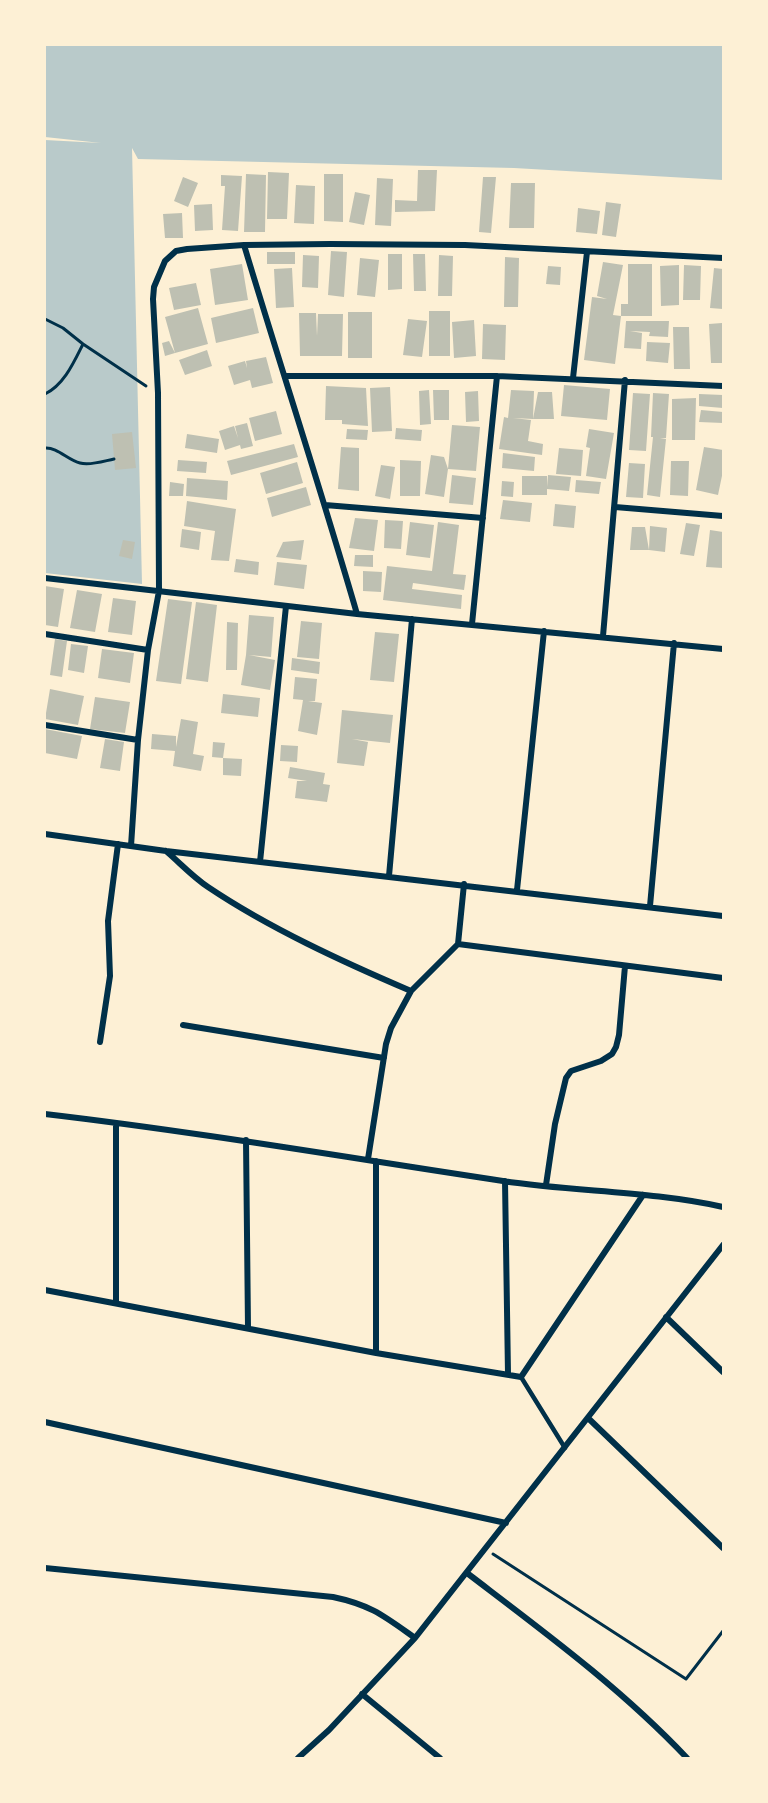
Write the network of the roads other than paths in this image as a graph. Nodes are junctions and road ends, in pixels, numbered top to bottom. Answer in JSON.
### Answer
{"nodes":[{"id":1,"x":244,"y":245,"type":"junction"},
{"id":2,"x":587,"y":252,"type":"junction"},
{"id":3,"x":723,"y":258,"type":"edge"},
{"id":4,"x":285,"y":376,"type":"junction"},
{"id":5,"x":497,"y":376,"type":"junction"},
{"id":6,"x":573,"y":378,"type":"junction"},
{"id":7,"x":625,"y":380,"type":"junction"},
{"id":8,"x":723,"y":386,"type":"edge"},
{"id":9,"x":325,"y":506,"type":"junction"},
{"id":10,"x":615,"y":507,"type":"junction"},
{"id":11,"x":723,"y":516,"type":"edge"},
{"id":12,"x":483,"y":518,"type":"junction"},
{"id":13,"x":45,"y":578,"type":"edge"},
{"id":14,"x":159,"y":591,"type":"junction"},
{"id":15,"x":286,"y":606,"type":"junction"},
{"id":16,"x":357,"y":614,"type":"junction"},
{"id":17,"x":412,"y":619,"type":"junction"},
{"id":18,"x":472,"y":624,"type":"junction"},
{"id":19,"x":544,"y":632,"type":"junction"},
{"id":20,"x":45,"y":634,"type":"edge"},
{"id":21,"x":603,"y":636,"type":"junction"},
{"id":22,"x":674,"y":643,"type":"junction"},
{"id":23,"x":723,"y":649,"type":"edge"},
{"id":24,"x":148,"y":650,"type":"junction"},
{"id":25,"x":45,"y":725,"type":"edge"},
{"id":26,"x":138,"y":740,"type":"junction"},
{"id":27,"x":45,"y":834,"type":"edge"},
{"id":28,"x":118,"y":844,"type":"junction"},
{"id":29,"x":131,"y":846,"type":"junction"},
{"id":30,"x":166,"y":851,"type":"junction"},
{"id":31,"x":261,"y":862,"type":"junction"},
{"id":32,"x":389,"y":876,"type":"junction"},
{"id":33,"x":464,"y":884,"type":"junction"},
{"id":34,"x":517,"y":890,"type":"junction"},
{"id":35,"x":650,"y":906,"type":"junction"},
{"id":36,"x":723,"y":916,"type":"edge"},
{"id":37,"x":458,"y":944,"type":"junction"},
{"id":38,"x":625,"y":966,"type":"junction"},
{"id":39,"x":723,"y":978,"type":"edge"},
{"id":40,"x":411,"y":991,"type":"junction"},
{"id":41,"x":183,"y":1025,"type":"dead end"},
{"id":42,"x":100,"y":1042,"type":"dead end"},
{"id":43,"x":384,"y":1058,"type":"junction"},
{"id":44,"x":45,"y":1114,"type":"edge"},
{"id":45,"x":116,"y":1123,"type":"junction"},
{"id":46,"x":246,"y":1140,"type":"junction"},
{"id":47,"x":368,"y":1159,"type":"junction"},
{"id":48,"x":376,"y":1161,"type":"junction"},
{"id":49,"x":505,"y":1181,"type":"junction"},
{"id":50,"x":546,"y":1185,"type":"junction"},
{"id":51,"x":643,"y":1195,"type":"junction"},
{"id":52,"x":723,"y":1207,"type":"edge"},
{"id":53,"x":723,"y":1245,"type":"edge"},
{"id":54,"x":45,"y":1290,"type":"edge"},
{"id":55,"x":116,"y":1303,"type":"junction"},
{"id":56,"x":666,"y":1317,"type":"junction"},
{"id":57,"x":248,"y":1328,"type":"junction"},
{"id":58,"x":376,"y":1353,"type":"junction"},
{"id":59,"x":723,"y":1372,"type":"edge"},
{"id":60,"x":508,"y":1374,"type":"junction"},
{"id":61,"x":521,"y":1377,"type":"junction"},
{"id":62,"x":588,"y":1418,"type":"junction"},
{"id":63,"x":45,"y":1422,"type":"edge"},
{"id":64,"x":565,"y":1448,"type":"junction"},
{"id":65,"x":506,"y":1523,"type":"junction"},
{"id":66,"x":723,"y":1548,"type":"edge"},
{"id":67,"x":45,"y":1568,"type":"edge"},
{"id":68,"x":467,"y":1573,"type":"junction"},
{"id":69,"x":415,"y":1638,"type":"junction"},
{"id":70,"x":362,"y":1694,"type":"junction"},
{"id":71,"x":298,"y":1758,"type":"edge"},
{"id":72,"x":440,"y":1758,"type":"edge"},
{"id":73,"x":687,"y":1758,"type":"edge"}],
"edges":[{"from":1,"to":2,"type":"street"},
{"from":1,"to":4,"type":"street"},
{"from":1,"to":14,"type":"street"},
{"from":2,"to":3,"type":"street"},
{"from":2,"to":6,"type":"street"},
{"from":4,"to":5,"type":"street"},
{"from":4,"to":9,"type":"street"},
{"from":5,"to":6,"type":"street"},
{"from":5,"to":12,"type":"street"},
{"from":6,"to":7,"type":"street"},
{"from":7,"to":8,"type":"street"},
{"from":7,"to":10,"type":"street"},
{"from":9,"to":12,"type":"street"},
{"from":9,"to":16,"type":"street"},
{"from":10,"to":11,"type":"street"},
{"from":10,"to":21,"type":"street"},
{"from":12,"to":18,"type":"street"},
{"from":13,"to":14,"type":"street"},
{"from":14,"to":15,"type":"street"},
{"from":14,"to":24,"type":"street"},
{"from":15,"to":16,"type":"street"},
{"from":15,"to":31,"type":"street"},
{"from":16,"to":17,"type":"street"},
{"from":17,"to":18,"type":"street"},
{"from":17,"to":32,"type":"street"},
{"from":18,"to":19,"type":"street"},
{"from":19,"to":21,"type":"street"},
{"from":19,"to":34,"type":"street"},
{"from":20,"to":24,"type":"street"},
{"from":21,"to":22,"type":"street"},
{"from":22,"to":23,"type":"street"},
{"from":22,"to":35,"type":"street"},
{"from":24,"to":26,"type":"street"},
{"from":25,"to":26,"type":"street"},
{"from":26,"to":29,"type":"street"},
{"from":27,"to":28,"type":"street"},
{"from":28,"to":29,"type":"street"},
{"from":28,"to":42,"type":"street"},
{"from":29,"to":30,"type":"street"},
{"from":30,"to":31,"type":"street"},
{"from":30,"to":40,"type":"street"},
{"from":31,"to":32,"type":"street"},
{"from":32,"to":33,"type":"street"},
{"from":33,"to":34,"type":"street"},
{"from":33,"to":37,"type":"street"},
{"from":34,"to":35,"type":"street"},
{"from":35,"to":36,"type":"street"},
{"from":37,"to":38,"type":"street"},
{"from":37,"to":40,"type":"street"},
{"from":38,"to":39,"type":"street"},
{"from":38,"to":50,"type":"street"},
{"from":40,"to":43,"type":"street"},
{"from":41,"to":43,"type":"street"},
{"from":43,"to":47,"type":"street"},
{"from":44,"to":45,"type":"street"},
{"from":45,"to":46,"type":"street"},
{"from":45,"to":55,"type":"street"},
{"from":46,"to":47,"type":"street"},
{"from":46,"to":57,"type":"street"},
{"from":47,"to":48,"type":"street"},
{"from":48,"to":49,"type":"street"},
{"from":48,"to":58,"type":"street"},
{"from":49,"to":50,"type":"street"},
{"from":49,"to":60,"type":"street"},
{"from":50,"to":51,"type":"street"},
{"from":51,"to":52,"type":"street"},
{"from":51,"to":61,"type":"street"},
{"from":53,"to":56,"type":"street"},
{"from":54,"to":55,"type":"street"},
{"from":55,"to":57,"type":"street"},
{"from":56,"to":59,"type":"street"},
{"from":56,"to":62,"type":"street"},
{"from":57,"to":58,"type":"street"},
{"from":58,"to":60,"type":"street"},
{"from":60,"to":61,"type":"street"},
{"from":61,"to":64,"type":"lane"},
{"from":62,"to":64,"type":"street"},
{"from":62,"to":66,"type":"street"},
{"from":63,"to":65,"type":"street"},
{"from":64,"to":65,"type":"street"},
{"from":65,"to":68,"type":"street"},
{"from":67,"to":69,"type":"street"},
{"from":68,"to":69,"type":"street"},
{"from":68,"to":73,"type":"street"},
{"from":69,"to":70,"type":"street"},
{"from":70,"to":71,"type":"street"},
{"from":70,"to":72,"type":"street"}]}
